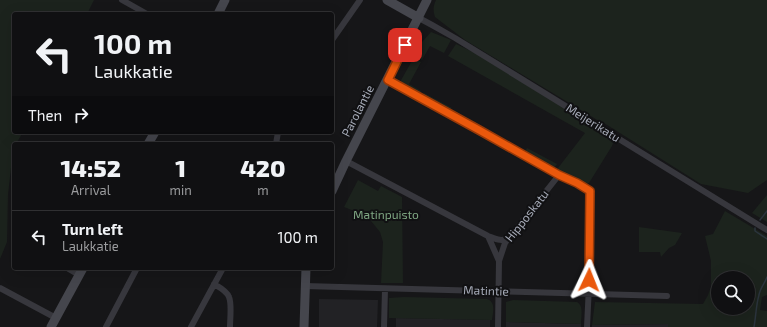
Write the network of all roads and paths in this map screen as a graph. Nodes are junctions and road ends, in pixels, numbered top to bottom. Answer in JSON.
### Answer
{"nodes":[{"id":1,"x":122,"y":0,"type":"edge"},
{"id":2,"x":225,"y":0,"type":"edge"},
{"id":3,"x":360,"y":0,"type":"edge"},
{"id":4,"x":387,"y":0,"type":"edge"},
{"id":5,"x":427,"y":0,"type":"edge"},
{"id":6,"x":143,"y":12,"type":"edge"},
{"id":7,"x":219,"y":12,"type":"edge"},
{"id":8,"x":419,"y":18,"type":"junction"},
{"id":9,"x":334,"y":37,"type":"edge"},
{"id":10,"x":388,"y":80,"type":"junction"},
{"id":11,"x":346,"y":161,"type":"junction"},
{"id":12,"x":559,"y":175,"type":"junction"},
{"id":13,"x":334,"y":187,"type":"edge"},
{"id":14,"x":767,"y":230,"type":"edge"},
{"id":15,"x":488,"y":236,"type":"junction"},
{"id":16,"x":509,"y":238,"type":"junction"},
{"id":17,"x":499,"y":261,"type":"junction"},
{"id":18,"x":136,"y":270,"type":"edge"},
{"id":19,"x":222,"y":270,"type":"edge"},
{"id":20,"x":306,"y":270,"type":"edge"},
{"id":21,"x":81,"y":272,"type":"edge"},
{"id":22,"x":214,"y":284,"type":"junction"},
{"id":23,"x":305,"y":286,"type":"junction"},
{"id":24,"x":0,"y":288,"type":"edge"},
{"id":25,"x":385,"y":289,"type":"junction"},
{"id":26,"x":499,"y":292,"type":"junction"},
{"id":27,"x":588,"y":294,"type":"junction"},
{"id":28,"x":667,"y":296,"type":"dead end"},
{"id":29,"x":54,"y":324,"type":"edge"},
{"id":30,"x":106,"y":327,"type":"edge"},
{"id":31,"x":191,"y":327,"type":"edge"},
{"id":32,"x":230,"y":327,"type":"edge"},
{"id":33,"x":304,"y":327,"type":"edge"},
{"id":34,"x":384,"y":327,"type":"edge"},
{"id":35,"x":498,"y":327,"type":"edge"},
{"id":36,"x":588,"y":327,"type":"edge"}],
"edges":[{"from":1,"to":6,"type":"street"},
{"from":2,"to":7,"type":"main road"},
{"from":3,"to":9,"type":"street"},
{"from":4,"to":8,"type":"main road"},
{"from":5,"to":8,"type":"main road","name":"Parolantie"},
{"from":8,"to":10,"type":"main road","name":"Parolantie"},
{"from":8,"to":14,"type":"street","name":"Meijerikatu"},
{"from":10,"to":11,"type":"main road","name":"Parolantie"},
{"from":10,"to":12,"type":"street"},
{"from":11,"to":13,"type":"main road","name":"Parolantie"},
{"from":11,"to":15,"type":"street"},
{"from":12,"to":16,"type":"street","name":"Hipposkatu"},
{"from":12,"to":27,"type":"street"},
{"from":15,"to":16,"type":"street"},
{"from":15,"to":17,"type":"street"},
{"from":16,"to":17,"type":"street","name":"Hipposkatu"},
{"from":17,"to":26,"type":"street"},
{"from":18,"to":30,"type":"street"},
{"from":19,"to":22,"type":"street"},
{"from":20,"to":23,"type":"main road"},
{"from":21,"to":29,"type":"main road"},
{"from":22,"to":31,"type":"street"},
{"from":22,"to":32,"type":"street"},
{"from":23,"to":25,"type":"street","name":"Matintie"},
{"from":23,"to":33,"type":"main road"},
{"from":24,"to":29,"type":"street"},
{"from":25,"to":26,"type":"street","name":"Matintie"},
{"from":25,"to":34,"type":"street"},
{"from":26,"to":27,"type":"street","name":"Matintie"},
{"from":26,"to":35,"type":"street"},
{"from":27,"to":28,"type":"street","name":"Matintie"},
{"from":27,"to":36,"type":"street"}]}
